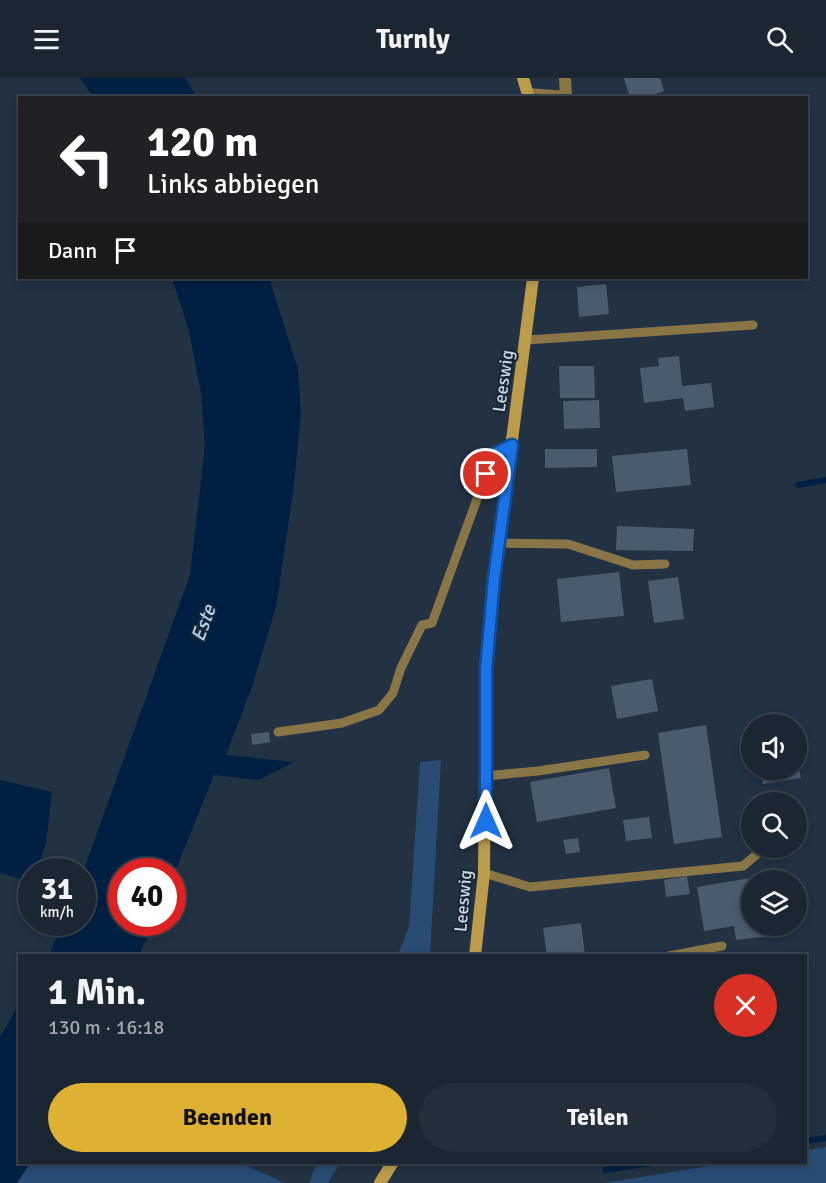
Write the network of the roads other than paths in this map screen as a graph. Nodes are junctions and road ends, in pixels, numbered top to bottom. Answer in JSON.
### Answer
{"nodes":[{"id":1,"x":523,"y":78,"type":"edge"},
{"id":2,"x":565,"y":78,"type":"edge"},
{"id":3,"x":528,"y":96,"type":"edge"},
{"id":4,"x":566,"y":96,"type":"edge"},
{"id":5,"x":533,"y":279,"type":"edge"},
{"id":6,"x":753,"y":325,"type":"dead end"},
{"id":7,"x":527,"y":340,"type":"junction"},
{"id":8,"x":512,"y":445,"type":"junction"},
{"id":9,"x":499,"y":543,"type":"junction"},
{"id":10,"x":666,"y":564,"type":"dead end"},
{"id":11,"x":278,"y":732,"type":"dead end"},
{"id":12,"x":645,"y":755,"type":"dead end"},
{"id":13,"x":486,"y":776,"type":"junction"},
{"id":14,"x":753,"y":858,"type":"edge"},
{"id":15,"x":484,"y":873,"type":"junction"},
{"id":16,"x":722,"y":946,"type":"dead end"},
{"id":17,"x":475,"y":954,"type":"edge"},
{"id":18,"x":680,"y":954,"type":"edge"},
{"id":19,"x":392,"y":1164,"type":"edge"},
{"id":20,"x":380,"y":1183,"type":"edge"}],
"edges":[{"from":1,"to":3,"type":"street"},
{"from":2,"to":4,"type":"street"},
{"from":5,"to":7,"type":"street","name":"Leeswig"},
{"from":6,"to":7,"type":"lane"},
{"from":7,"to":8,"type":"street","name":"Leeswig"},
{"from":8,"to":9,"type":"street","name":"Leeswig"},
{"from":8,"to":11,"type":"lane"},
{"from":9,"to":10,"type":"lane"},
{"from":9,"to":13,"type":"street","name":"Leeswig"},
{"from":12,"to":13,"type":"lane"},
{"from":13,"to":15,"type":"street","name":"Leeswig"},
{"from":14,"to":15,"type":"lane"},
{"from":15,"to":17,"type":"street","name":"Leeswig"},
{"from":16,"to":18,"type":"lane"},
{"from":19,"to":20,"type":"street"}]}
